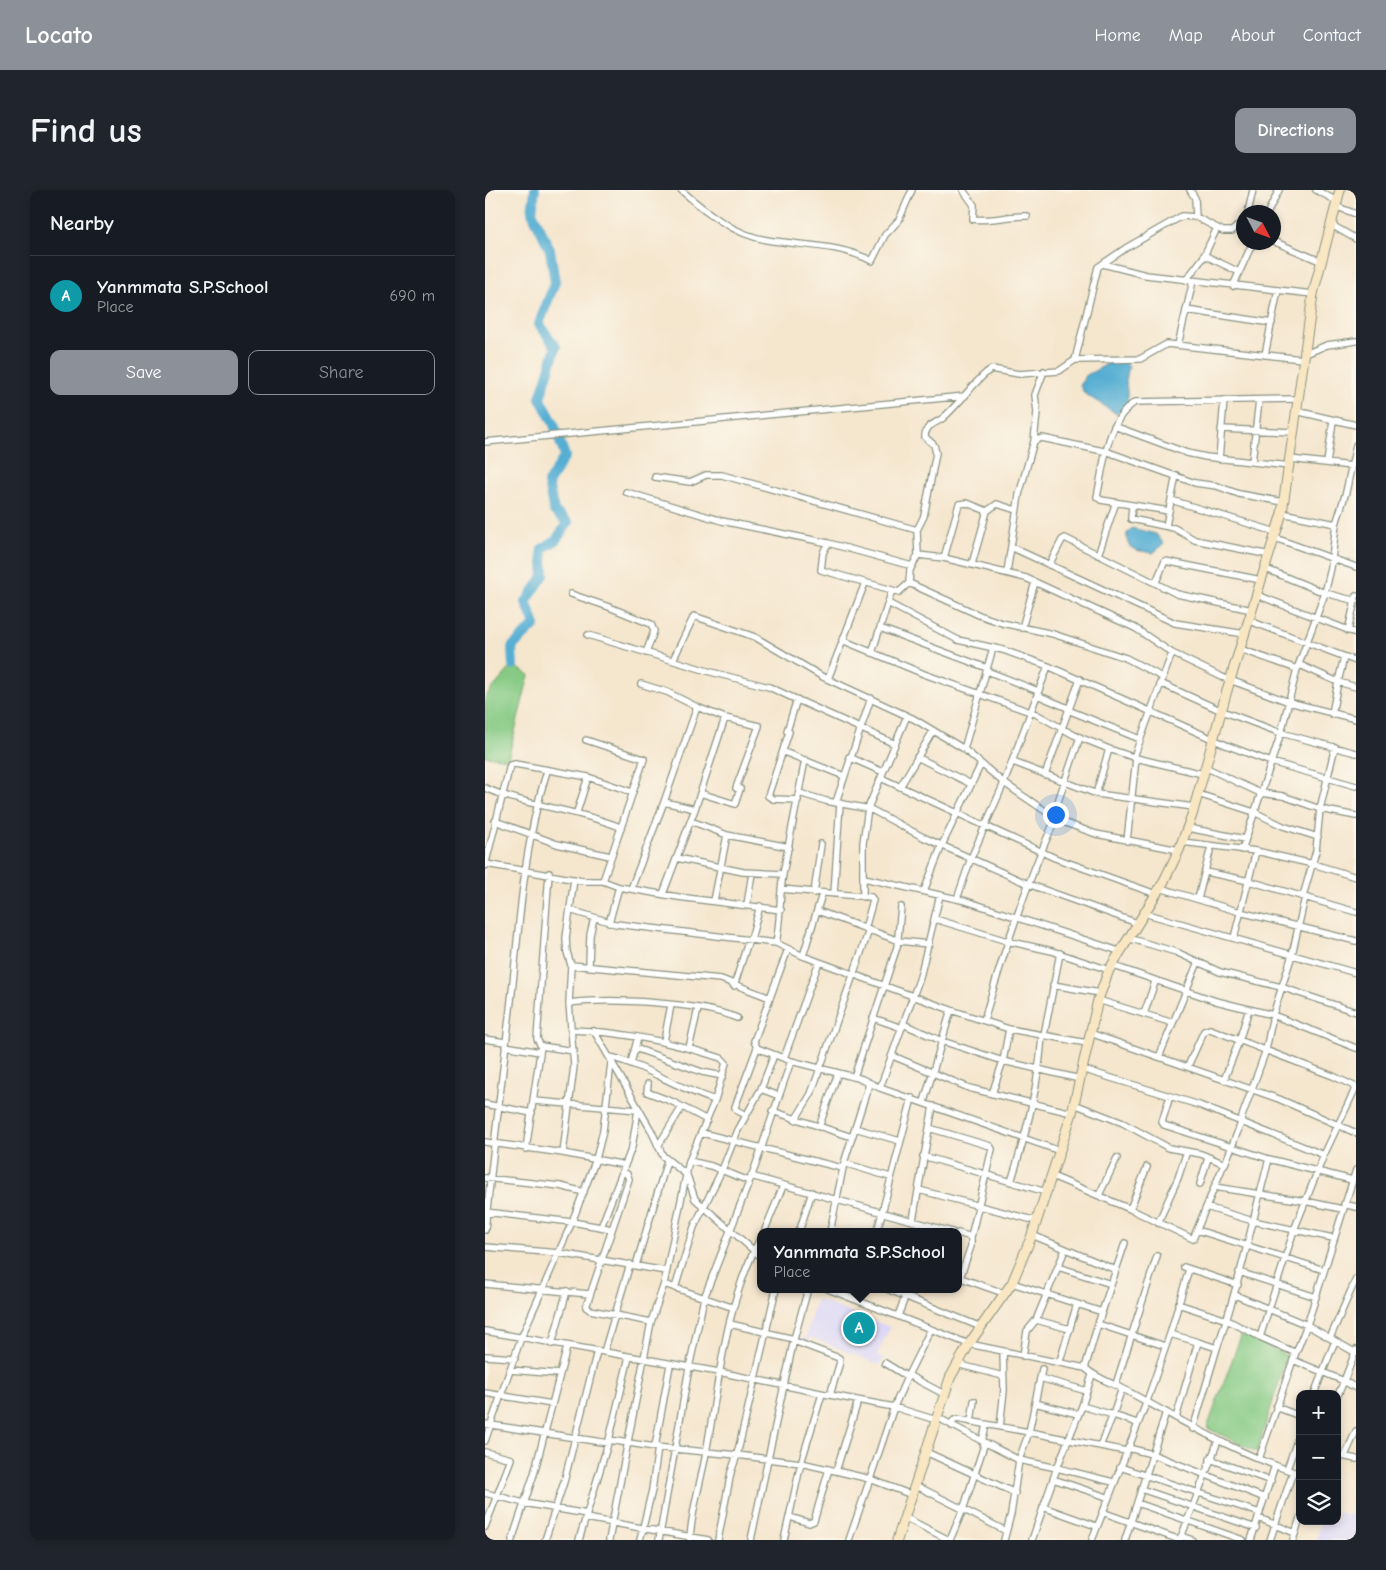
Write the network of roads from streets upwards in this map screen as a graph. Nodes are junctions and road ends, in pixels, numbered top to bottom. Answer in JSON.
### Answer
{"nodes":[{"id":1,"x":681,"y":190,"type":"edge"},
{"id":2,"x":912,"y":190,"type":"edge"},
{"id":3,"x":963,"y":190,"type":"edge"},
{"id":4,"x":1190,"y":190,"type":"edge"},
{"id":5,"x":1253,"y":190,"type":"edge"},
{"id":6,"x":1279,"y":190,"type":"edge"},
{"id":7,"x":1316,"y":190,"type":"edge"},
{"id":8,"x":1340,"y":190,"type":"edge"},
{"id":9,"x":1336,"y":203,"type":"junction"},
{"id":10,"x":1250,"y":205,"type":"edge"},
{"id":11,"x":1272,"y":205,"type":"edge"},
{"id":12,"x":1356,"y":214,"type":"edge"},
{"id":13,"x":1027,"y":216,"type":"dead end"},
{"id":14,"x":1196,"y":217,"type":"junction"},
{"id":15,"x":1330,"y":224,"type":"junction"},
{"id":16,"x":1236,"y":227,"type":"edge"},
{"id":17,"x":1217,"y":228,"type":"junction"},
{"id":18,"x":1356,"y":239,"type":"edge"},
{"id":19,"x":1281,"y":244,"type":"edge"},
{"id":20,"x":1249,"y":250,"type":"edge"},
{"id":21,"x":1205,"y":255,"type":"junction"},
{"id":22,"x":1320,"y":261,"type":"junction"},
{"id":23,"x":1103,"y":264,"type":"junction"},
{"id":24,"x":1239,"y":272,"type":"junction"},
{"id":25,"x":1189,"y":281,"type":"junction"},
{"id":26,"x":1233,"y":286,"type":"junction"},
{"id":27,"x":1279,"y":290,"type":"junction"},
{"id":28,"x":1313,"y":294,"type":"junction"},
{"id":29,"x":1186,"y":310,"type":"junction"},
{"id":30,"x":1271,"y":324,"type":"junction"},
{"id":31,"x":1356,"y":341,"type":"edge"},
{"id":32,"x":1178,"y":344,"type":"junction"},
{"id":33,"x":1265,"y":355,"type":"junction"},
{"id":34,"x":1303,"y":357,"type":"junction"},
{"id":35,"x":1075,"y":360,"type":"junction"},
{"id":36,"x":1044,"y":371,"type":"junction"},
{"id":37,"x":965,"y":396,"type":"junction"},
{"id":38,"x":1297,"y":399,"type":"junction"},
{"id":39,"x":1224,"y":400,"type":"junction"},
{"id":40,"x":1259,"y":400,"type":"junction"},
{"id":41,"x":1296,"y":411,"type":"junction"},
{"id":42,"x":1333,"y":421,"type":"junction"},
{"id":43,"x":1356,"y":425,"type":"edge"},
{"id":44,"x":1114,"y":426,"type":"junction"},
{"id":45,"x":1221,"y":429,"type":"junction"},
{"id":46,"x":1255,"y":431,"type":"junction"},
{"id":47,"x":1293,"y":432,"type":"junction"},
{"id":48,"x":1034,"y":441,"type":"junction"},
{"id":49,"x":485,"y":442,"type":"edge"},
{"id":50,"x":1356,"y":445,"type":"edge"},
{"id":51,"x":1107,"y":452,"type":"junction"},
{"id":52,"x":1219,"y":459,"type":"junction"},
{"id":53,"x":1252,"y":462,"type":"junction"},
{"id":54,"x":1290,"y":462,"type":"junction"},
{"id":55,"x":1327,"y":463,"type":"junction"},
{"id":56,"x":1352,"y":466,"type":"junction"},
{"id":57,"x":1176,"y":475,"type":"junction"},
{"id":58,"x":655,"y":477,"type":"dead end"},
{"id":59,"x":626,"y":492,"type":"dead end"},
{"id":60,"x":1171,"y":500,"type":"junction"},
{"id":61,"x":1116,"y":502,"type":"junction"},
{"id":62,"x":1284,"y":502,"type":"junction"},
{"id":63,"x":1132,"y":505,"type":"junction"},
{"id":64,"x":1016,"y":510,"type":"junction"},
{"id":65,"x":987,"y":511,"type":"junction"},
{"id":66,"x":1169,"y":511,"type":"junction"},
{"id":67,"x":1282,"y":513,"type":"junction"},
{"id":68,"x":1336,"y":524,"type":"junction"},
{"id":69,"x":1166,"y":526,"type":"junction"},
{"id":70,"x":917,"y":530,"type":"junction"},
{"id":71,"x":1276,"y":535,"type":"junction"},
{"id":72,"x":828,"y":543,"type":"junction"},
{"id":73,"x":1011,"y":547,"type":"junction"},
{"id":74,"x":918,"y":554,"type":"junction"},
{"id":75,"x":1098,"y":555,"type":"junction"},
{"id":76,"x":1270,"y":555,"type":"junction"},
{"id":77,"x":944,"y":558,"type":"junction"},
{"id":78,"x":1331,"y":558,"type":"junction"},
{"id":79,"x":972,"y":564,"type":"junction"},
{"id":80,"x":1049,"y":565,"type":"junction"},
{"id":81,"x":912,"y":566,"type":"junction"},
{"id":82,"x":1356,"y":567,"type":"edge"},
{"id":83,"x":1265,"y":569,"type":"junction"},
{"id":84,"x":1007,"y":572,"type":"junction"},
{"id":85,"x":1261,"y":580,"type":"junction"},
{"id":86,"x":1035,"y":582,"type":"junction"},
{"id":87,"x":1156,"y":582,"type":"junction"},
{"id":88,"x":865,"y":583,"type":"junction"},
{"id":89,"x":909,"y":583,"type":"junction"},
{"id":90,"x":891,"y":590,"type":"junction"},
{"id":91,"x":1325,"y":593,"type":"junction"},
{"id":92,"x":571,"y":594,"type":"dead end"},
{"id":93,"x":1257,"y":595,"type":"junction"},
{"id":94,"x":1356,"y":599,"type":"edge"},
{"id":95,"x":888,"y":603,"type":"junction"},
{"id":96,"x":1252,"y":610,"type":"junction"},
{"id":97,"x":1316,"y":617,"type":"junction"},
{"id":98,"x":1249,"y":622,"type":"junction"},
{"id":99,"x":880,"y":628,"type":"junction"},
{"id":100,"x":1022,"y":628,"type":"junction"},
{"id":101,"x":1348,"y":631,"type":"junction"},
{"id":102,"x":1356,"y":633,"type":"edge"},
{"id":103,"x":1245,"y":634,"type":"junction"},
{"id":104,"x":588,"y":635,"type":"dead end"},
{"id":105,"x":842,"y":640,"type":"junction"},
{"id":106,"x":1307,"y":644,"type":"junction"},
{"id":107,"x":993,"y":648,"type":"junction"},
{"id":108,"x":1240,"y":649,"type":"junction"},
{"id":109,"x":872,"y":652,"type":"junction"},
{"id":110,"x":646,"y":653,"type":"junction"},
{"id":111,"x":1172,"y":653,"type":"junction"},
{"id":112,"x":1344,"y":657,"type":"junction"},
{"id":113,"x":673,"y":660,"type":"junction"},
{"id":114,"x":1356,"y":661,"type":"edge"},
{"id":115,"x":1048,"y":666,"type":"junction"},
{"id":116,"x":987,"y":669,"type":"junction"},
{"id":117,"x":1297,"y":669,"type":"junction"},
{"id":118,"x":829,"y":679,"type":"junction"},
{"id":119,"x":1080,"y":679,"type":"junction"},
{"id":120,"x":1161,"y":680,"type":"junction"},
{"id":121,"x":1231,"y":680,"type":"junction"},
{"id":122,"x":1338,"y":682,"type":"junction"},
{"id":123,"x":641,"y":684,"type":"dead end"},
{"id":124,"x":1356,"y":687,"type":"edge"},
{"id":125,"x":1038,"y":693,"type":"junction"},
{"id":126,"x":981,"y":694,"type":"junction"},
{"id":127,"x":871,"y":698,"type":"junction"},
{"id":128,"x":797,"y":699,"type":"junction"},
{"id":129,"x":1289,"y":702,"type":"junction"},
{"id":130,"x":697,"y":707,"type":"junction"},
{"id":131,"x":1068,"y":709,"type":"junction"},
{"id":132,"x":1222,"y":711,"type":"junction"},
{"id":133,"x":1030,"y":712,"type":"junction"},
{"id":134,"x":1151,"y":712,"type":"junction"},
{"id":135,"x":1332,"y":714,"type":"junction"},
{"id":136,"x":907,"y":716,"type":"junction"},
{"id":137,"x":725,"y":718,"type":"junction"},
{"id":138,"x":1356,"y":719,"type":"edge"},
{"id":139,"x":1062,"y":728,"type":"junction"},
{"id":140,"x":859,"y":730,"type":"junction"},
{"id":141,"x":933,"y":731,"type":"junction"},
{"id":142,"x":1281,"y":733,"type":"junction"},
{"id":143,"x":1080,"y":737,"type":"junction"},
{"id":144,"x":1140,"y":738,"type":"junction"},
{"id":145,"x":586,"y":740,"type":"dead end"},
{"id":146,"x":1213,"y":740,"type":"junction"},
{"id":147,"x":895,"y":744,"type":"junction"},
{"id":148,"x":1335,"y":747,"type":"junction"},
{"id":149,"x":964,"y":749,"type":"junction"},
{"id":150,"x":1109,"y":749,"type":"junction"},
{"id":151,"x":784,"y":752,"type":"junction"},
{"id":152,"x":1356,"y":753,"type":"edge"},
{"id":153,"x":849,"y":757,"type":"junction"},
{"id":154,"x":917,"y":757,"type":"junction"},
{"id":155,"x":1135,"y":758,"type":"junction"},
{"id":156,"x":805,"y":760,"type":"junction"},
{"id":157,"x":1013,"y":762,"type":"junction"},
{"id":158,"x":1271,"y":762,"type":"junction"},
{"id":159,"x":981,"y":764,"type":"junction"},
{"id":160,"x":547,"y":771,"type":"junction"},
{"id":161,"x":1204,"y":771,"type":"junction"},
{"id":162,"x":882,"y":775,"type":"junction"},
{"id":163,"x":844,"y":776,"type":"junction"},
{"id":164,"x":1045,"y":776,"type":"junction"},
{"id":165,"x":1327,"y":776,"type":"junction"},
{"id":166,"x":588,"y":778,"type":"junction"},
{"id":167,"x":1004,"y":783,"type":"junction"},
{"id":168,"x":1065,"y":783,"type":"junction"},
{"id":169,"x":971,"y":784,"type":"junction"},
{"id":170,"x":1356,"y":786,"type":"edge"},
{"id":171,"x":900,"y":787,"type":"junction"},
{"id":172,"x":485,"y":788,"type":"edge"},
{"id":173,"x":632,"y":792,"type":"junction"},
{"id":174,"x":700,"y":793,"type":"junction"},
{"id":175,"x":799,"y":793,"type":"junction"},
{"id":176,"x":1260,"y":793,"type":"junction"},
{"id":177,"x":1096,"y":794,"type":"junction"},
{"id":178,"x":1198,"y":794,"type":"junction"},
{"id":179,"x":503,"y":795,"type":"junction"},
{"id":180,"x":1131,"y":799,"type":"junction"},
{"id":181,"x":798,"y":800,"type":"junction"},
{"id":182,"x":664,"y":802,"type":"junction"},
{"id":183,"x":838,"y":803,"type":"junction"},
{"id":184,"x":536,"y":805,"type":"junction"},
{"id":185,"x":1195,"y":807,"type":"junction"},
{"id":186,"x":868,"y":808,"type":"junction"},
{"id":187,"x":695,"y":809,"type":"junction"},
{"id":188,"x":1320,"y":809,"type":"junction"},
{"id":189,"x":577,"y":812,"type":"junction"},
{"id":190,"x":1254,"y":812,"type":"junction"},
{"id":191,"x":957,"y":813,"type":"junction"},
{"id":192,"x":1356,"y":816,"type":"edge"},
{"id":193,"x":1055,"y":817,"type":"junction"},
{"id":194,"x":495,"y":821,"type":"junction"},
{"id":195,"x":691,"y":821,"type":"junction"},
{"id":196,"x":985,"y":826,"type":"junction"},
{"id":197,"x":621,"y":827,"type":"junction"},
{"id":198,"x":1188,"y":828,"type":"junction"},
{"id":199,"x":531,"y":834,"type":"junction"},
{"id":200,"x":727,"y":835,"type":"junction"},
{"id":201,"x":1318,"y":837,"type":"junction"},
{"id":202,"x":1245,"y":839,"type":"junction"},
{"id":203,"x":1127,"y":840,"type":"junction"},
{"id":204,"x":821,"y":844,"type":"dead end"},
{"id":205,"x":942,"y":845,"type":"junction"},
{"id":206,"x":1181,"y":846,"type":"junction"},
{"id":207,"x":789,"y":847,"type":"junction"},
{"id":208,"x":1211,"y":847,"type":"junction"},
{"id":209,"x":1242,"y":850,"type":"junction"},
{"id":210,"x":1256,"y":851,"type":"junction"},
{"id":211,"x":1041,"y":852,"type":"junction"},
{"id":212,"x":610,"y":856,"type":"junction"},
{"id":213,"x":677,"y":858,"type":"junction"},
{"id":214,"x":971,"y":858,"type":"junction"},
{"id":215,"x":1313,"y":864,"type":"junction"},
{"id":216,"x":485,"y":865,"type":"edge"},
{"id":217,"x":722,"y":868,"type":"junction"},
{"id":218,"x":525,"y":870,"type":"junction"},
{"id":219,"x":1207,"y":872,"type":"junction"},
{"id":220,"x":549,"y":873,"type":"junction"},
{"id":221,"x":752,"y":873,"type":"junction"},
{"id":222,"x":783,"y":874,"type":"junction"},
{"id":223,"x":1356,"y":877,"type":"edge"},
{"id":224,"x":864,"y":878,"type":"junction"},
{"id":225,"x":574,"y":879,"type":"junction"},
{"id":226,"x":603,"y":881,"type":"junction"},
{"id":227,"x":1249,"y":881,"type":"junction"},
{"id":228,"x":1028,"y":884,"type":"junction"},
{"id":229,"x":619,"y":887,"type":"junction"},
{"id":230,"x":631,"y":889,"type":"junction"},
{"id":231,"x":781,"y":889,"type":"junction"},
{"id":232,"x":924,"y":891,"type":"junction"},
{"id":233,"x":1158,"y":891,"type":"junction"},
{"id":234,"x":814,"y":893,"type":"junction"},
{"id":235,"x":663,"y":894,"type":"junction"},
{"id":236,"x":822,"y":894,"type":"junction"},
{"id":237,"x":834,"y":894,"type":"junction"},
{"id":238,"x":939,"y":895,"type":"junction"},
{"id":239,"x":863,"y":897,"type":"junction"},
{"id":240,"x":1304,"y":897,"type":"junction"},
{"id":241,"x":957,"y":899,"type":"junction"},
{"id":242,"x":1198,"y":899,"type":"junction"},
{"id":243,"x":715,"y":901,"type":"junction"},
{"id":244,"x":747,"y":905,"type":"junction"},
{"id":245,"x":760,"y":906,"type":"junction"},
{"id":246,"x":901,"y":906,"type":"dead end"},
{"id":247,"x":570,"y":910,"type":"junction"},
{"id":248,"x":781,"y":910,"type":"junction"},
{"id":249,"x":818,"y":911,"type":"junction"},
{"id":250,"x":1240,"y":912,"type":"junction"},
{"id":251,"x":1356,"y":912,"type":"edge"},
{"id":252,"x":1143,"y":913,"type":"junction"},
{"id":253,"x":1016,"y":917,"type":"junction"},
{"id":254,"x":593,"y":918,"type":"junction"},
{"id":255,"x":935,"y":919,"type":"junction"},
{"id":256,"x":609,"y":923,"type":"junction"},
{"id":257,"x":1137,"y":923,"type":"junction"},
{"id":258,"x":1299,"y":926,"type":"junction"},
{"id":259,"x":867,"y":930,"type":"junction"},
{"id":260,"x":1127,"y":938,"type":"junction"},
{"id":261,"x":1234,"y":938,"type":"junction"},
{"id":262,"x":750,"y":939,"type":"junction"},
{"id":263,"x":899,"y":941,"type":"junction"},
{"id":264,"x":1007,"y":941,"type":"junction"},
{"id":265,"x":1356,"y":941,"type":"edge"},
{"id":266,"x":776,"y":943,"type":"junction"},
{"id":267,"x":929,"y":944,"type":"junction"},
{"id":268,"x":788,"y":949,"type":"junction"},
{"id":269,"x":1119,"y":951,"type":"junction"},
{"id":270,"x":1060,"y":953,"type":"junction"},
{"id":271,"x":1292,"y":955,"type":"junction"},
{"id":272,"x":803,"y":956,"type":"junction"},
{"id":273,"x":819,"y":962,"type":"junction"},
{"id":274,"x":1198,"y":962,"type":"junction"},
{"id":275,"x":571,"y":965,"type":"junction"},
{"id":276,"x":589,"y":966,"type":"junction"},
{"id":277,"x":1110,"y":968,"type":"junction"},
{"id":278,"x":1356,"y":973,"type":"edge"},
{"id":279,"x":853,"y":974,"type":"junction"},
{"id":280,"x":1155,"y":982,"type":"junction"},
{"id":281,"x":1053,"y":984,"type":"junction"},
{"id":282,"x":734,"y":986,"type":"junction"},
{"id":283,"x":884,"y":986,"type":"junction"},
{"id":284,"x":1281,"y":987,"type":"junction"},
{"id":285,"x":1187,"y":991,"type":"junction"},
{"id":286,"x":1099,"y":996,"type":"junction"},
{"id":287,"x":770,"y":998,"type":"junction"},
{"id":288,"x":913,"y":998,"type":"junction"},
{"id":289,"x":569,"y":1003,"type":"junction"},
{"id":290,"x":671,"y":1005,"type":"junction"},
{"id":291,"x":698,"y":1009,"type":"junction"},
{"id":292,"x":1249,"y":1009,"type":"junction"},
{"id":293,"x":951,"y":1010,"type":"junction"},
{"id":294,"x":1356,"y":1012,"type":"edge"},
{"id":295,"x":1144,"y":1014,"type":"junction"},
{"id":296,"x":1273,"y":1015,"type":"junction"},
{"id":297,"x":737,"y":1018,"type":"dead end"},
{"id":298,"x":873,"y":1018,"type":"junction"},
{"id":299,"x":984,"y":1020,"type":"junction"},
{"id":300,"x":1173,"y":1023,"type":"junction"},
{"id":301,"x":903,"y":1026,"type":"junction"},
{"id":302,"x":1009,"y":1029,"type":"junction"},
{"id":303,"x":572,"y":1030,"type":"junction"},
{"id":304,"x":594,"y":1031,"type":"junction"},
{"id":305,"x":1090,"y":1033,"type":"junction"},
{"id":306,"x":1043,"y":1035,"type":"junction"},
{"id":307,"x":638,"y":1036,"type":"junction"},
{"id":308,"x":485,"y":1039,"type":"edge"},
{"id":309,"x":664,"y":1041,"type":"junction"},
{"id":310,"x":942,"y":1041,"type":"junction"},
{"id":311,"x":1239,"y":1041,"type":"junction"},
{"id":312,"x":1087,"y":1043,"type":"junction"},
{"id":313,"x":505,"y":1044,"type":"junction"},
{"id":314,"x":635,"y":1048,"type":"junction"},
{"id":315,"x":689,"y":1048,"type":"junction"},
{"id":316,"x":757,"y":1048,"type":"junction"},
{"id":317,"x":1356,"y":1048,"type":"edge"},
{"id":318,"x":540,"y":1049,"type":"junction"},
{"id":319,"x":1266,"y":1050,"type":"junction"},
{"id":320,"x":574,"y":1051,"type":"junction"},
{"id":321,"x":774,"y":1055,"type":"junction"},
{"id":322,"x":893,"y":1056,"type":"junction"},
{"id":323,"x":1159,"y":1057,"type":"junction"},
{"id":324,"x":784,"y":1058,"type":"junction"},
{"id":325,"x":611,"y":1060,"type":"junction"},
{"id":326,"x":791,"y":1061,"type":"junction"},
{"id":327,"x":1003,"y":1061,"type":"junction"},
{"id":328,"x":631,"y":1063,"type":"junction"},
{"id":329,"x":1188,"y":1066,"type":"junction"},
{"id":330,"x":820,"y":1068,"type":"junction"},
{"id":331,"x":1040,"y":1069,"type":"junction"},
{"id":332,"x":1082,"y":1069,"type":"junction"},
{"id":333,"x":838,"y":1073,"type":"junction"},
{"id":334,"x":933,"y":1073,"type":"junction"},
{"id":335,"x":723,"y":1076,"type":"junction"},
{"id":336,"x":854,"y":1077,"type":"junction"},
{"id":337,"x":1079,"y":1079,"type":"junction"},
{"id":338,"x":1224,"y":1080,"type":"junction"},
{"id":339,"x":649,"y":1084,"type":"dead end"},
{"id":340,"x":869,"y":1084,"type":"junction"},
{"id":341,"x":880,"y":1088,"type":"junction"},
{"id":342,"x":761,"y":1089,"type":"junction"},
{"id":343,"x":1253,"y":1090,"type":"junction"},
{"id":344,"x":1355,"y":1091,"type":"edge"},
{"id":345,"x":992,"y":1094,"type":"junction"},
{"id":346,"x":779,"y":1096,"type":"junction"},
{"id":347,"x":1169,"y":1096,"type":"junction"},
{"id":348,"x":912,"y":1098,"type":"junction"},
{"id":349,"x":715,"y":1100,"type":"junction"},
{"id":350,"x":534,"y":1101,"type":"junction"},
{"id":351,"x":924,"y":1102,"type":"junction"},
{"id":352,"x":485,"y":1104,"type":"edge"},
{"id":353,"x":570,"y":1104,"type":"junction"},
{"id":354,"x":1032,"y":1104,"type":"junction"},
{"id":355,"x":933,"y":1106,"type":"junction"},
{"id":356,"x":497,"y":1107,"type":"junction"},
{"id":357,"x":606,"y":1107,"type":"junction"},
{"id":358,"x":682,"y":1107,"type":"junction"},
{"id":359,"x":1073,"y":1108,"type":"junction"},
{"id":360,"x":638,"y":1110,"type":"junction"},
{"id":361,"x":772,"y":1111,"type":"junction"},
{"id":362,"x":533,"y":1113,"type":"junction"},
{"id":363,"x":746,"y":1115,"type":"junction"},
{"id":364,"x":707,"y":1120,"type":"junction"},
{"id":365,"x":795,"y":1120,"type":"junction"},
{"id":366,"x":1241,"y":1122,"type":"junction"},
{"id":367,"x":1337,"y":1126,"type":"junction"},
{"id":368,"x":819,"y":1127,"type":"junction"},
{"id":369,"x":855,"y":1128,"type":"junction"},
{"id":370,"x":929,"y":1128,"type":"junction"},
{"id":371,"x":702,"y":1133,"type":"junction"},
{"id":372,"x":1356,"y":1133,"type":"edge"},
{"id":373,"x":852,"y":1137,"type":"junction"},
{"id":374,"x":1025,"y":1140,"type":"junction"},
{"id":375,"x":733,"y":1141,"type":"junction"},
{"id":376,"x":485,"y":1142,"type":"edge"},
{"id":377,"x":900,"y":1142,"type":"junction"},
{"id":378,"x":493,"y":1144,"type":"junction"},
{"id":379,"x":658,"y":1146,"type":"junction"},
{"id":380,"x":1231,"y":1147,"type":"junction"},
{"id":381,"x":760,"y":1148,"type":"junction"},
{"id":382,"x":526,"y":1149,"type":"junction"},
{"id":383,"x":1060,"y":1151,"type":"junction"},
{"id":384,"x":1187,"y":1151,"type":"junction"},
{"id":385,"x":563,"y":1153,"type":"junction"},
{"id":386,"x":1324,"y":1155,"type":"junction"},
{"id":387,"x":923,"y":1156,"type":"junction"},
{"id":388,"x":596,"y":1158,"type":"junction"},
{"id":389,"x":1117,"y":1158,"type":"dead end"},
{"id":390,"x":1209,"y":1158,"type":"junction"},
{"id":391,"x":1269,"y":1159,"type":"junction"},
{"id":392,"x":667,"y":1161,"type":"junction"},
{"id":393,"x":689,"y":1161,"type":"junction"},
{"id":394,"x":1223,"y":1164,"type":"junction"},
{"id":395,"x":843,"y":1166,"type":"junction"},
{"id":396,"x":1147,"y":1167,"type":"dead end"},
{"id":397,"x":624,"y":1168,"type":"junction"},
{"id":398,"x":722,"y":1170,"type":"junction"},
{"id":399,"x":1317,"y":1172,"type":"junction"},
{"id":400,"x":687,"y":1175,"type":"junction"},
{"id":401,"x":987,"y":1175,"type":"junction"},
{"id":402,"x":1355,"y":1175,"type":"edge"},
{"id":403,"x":1052,"y":1176,"type":"junction"},
{"id":404,"x":890,"y":1177,"type":"junction"},
{"id":405,"x":487,"y":1179,"type":"edge"},
{"id":406,"x":750,"y":1179,"type":"junction"},
{"id":407,"x":1011,"y":1182,"type":"junction"},
{"id":408,"x":1200,"y":1184,"type":"dead end"},
{"id":409,"x":783,"y":1186,"type":"junction"},
{"id":410,"x":1214,"y":1187,"type":"junction"},
{"id":411,"x":919,"y":1190,"type":"junction"},
{"id":412,"x":584,"y":1192,"type":"junction"},
{"id":413,"x":812,"y":1192,"type":"junction"},
{"id":414,"x":1046,"y":1192,"type":"junction"},
{"id":415,"x":1260,"y":1193,"type":"junction"},
{"id":416,"x":1099,"y":1195,"type":"junction"},
{"id":417,"x":837,"y":1198,"type":"junction"},
{"id":418,"x":1305,"y":1201,"type":"junction"},
{"id":419,"x":978,"y":1205,"type":"junction"},
{"id":420,"x":704,"y":1206,"type":"junction"},
{"id":421,"x":1206,"y":1207,"type":"junction"},
{"id":422,"x":1343,"y":1207,"type":"junction"},
{"id":423,"x":1356,"y":1208,"type":"edge"},
{"id":424,"x":1130,"y":1209,"type":"junction"},
{"id":425,"x":882,"y":1211,"type":"junction"},
{"id":426,"x":486,"y":1212,"type":"edge"},
{"id":427,"x":913,"y":1220,"type":"junction"},
{"id":428,"x":1253,"y":1220,"type":"junction"},
{"id":429,"x":1037,"y":1221,"type":"junction"},
{"id":430,"x":572,"y":1222,"type":"junction"},
{"id":431,"x":1159,"y":1223,"type":"junction"},
{"id":432,"x":601,"y":1227,"type":"junction"},
{"id":433,"x":766,"y":1228,"type":"edge"},
{"id":434,"x":800,"y":1228,"type":"edge"},
{"id":435,"x":831,"y":1228,"type":"edge"},
{"id":436,"x":878,"y":1228,"type":"edge"},
{"id":437,"x":939,"y":1228,"type":"edge"},
{"id":438,"x":612,"y":1229,"type":"junction"},
{"id":439,"x":485,"y":1230,"type":"edge"},
{"id":440,"x":1197,"y":1230,"type":"junction"},
{"id":441,"x":1294,"y":1230,"type":"junction"},
{"id":442,"x":731,"y":1231,"type":"junction"},
{"id":443,"x":962,"y":1235,"type":"edge"},
{"id":444,"x":1032,"y":1235,"type":"junction"},
{"id":445,"x":971,"y":1237,"type":"junction"},
{"id":446,"x":1333,"y":1238,"type":"junction"},
{"id":447,"x":1125,"y":1243,"type":"dead end"},
{"id":448,"x":757,"y":1245,"type":"edge"},
{"id":449,"x":1246,"y":1245,"type":"junction"},
{"id":450,"x":485,"y":1247,"type":"edge"},
{"id":451,"x":1065,"y":1250,"type":"junction"},
{"id":452,"x":753,"y":1252,"type":"junction"},
{"id":453,"x":559,"y":1254,"type":"junction"},
{"id":454,"x":757,"y":1254,"type":"edge"},
{"id":455,"x":1157,"y":1256,"type":"dead end"},
{"id":456,"x":1285,"y":1258,"type":"junction"},
{"id":457,"x":602,"y":1260,"type":"junction"},
{"id":458,"x":633,"y":1264,"type":"junction"},
{"id":459,"x":1058,"y":1267,"type":"junction"},
{"id":460,"x":962,"y":1269,"type":"edge"},
{"id":461,"x":1116,"y":1270,"type":"junction"},
{"id":462,"x":1324,"y":1270,"type":"junction"},
{"id":463,"x":666,"y":1271,"type":"junction"},
{"id":464,"x":1239,"y":1272,"type":"junction"},
{"id":465,"x":962,"y":1278,"type":"edge"},
{"id":466,"x":1356,"y":1282,"type":"edge"},
{"id":467,"x":1012,"y":1283,"type":"junction"},
{"id":468,"x":485,"y":1284,"type":"edge"},
{"id":469,"x":664,"y":1284,"type":"junction"},
{"id":470,"x":1111,"y":1284,"type":"junction"},
{"id":471,"x":1277,"y":1284,"type":"junction"},
{"id":472,"x":1238,"y":1285,"type":"junction"},
{"id":473,"x":544,"y":1288,"type":"junction"},
{"id":474,"x":675,"y":1288,"type":"junction"},
{"id":475,"x":567,"y":1291,"type":"junction"},
{"id":476,"x":775,"y":1293,"type":"edge"},
{"id":477,"x":807,"y":1293,"type":"edge"},
{"id":478,"x":838,"y":1293,"type":"edge"},
{"id":479,"x":907,"y":1293,"type":"edge"},
{"id":480,"x":909,"y":1293,"type":"edge"},
{"id":481,"x":589,"y":1294,"type":"junction"},
{"id":482,"x":1005,"y":1294,"type":"junction"},
{"id":483,"x":1046,"y":1294,"type":"junction"},
{"id":484,"x":1235,"y":1295,"type":"junction"},
{"id":485,"x":1316,"y":1297,"type":"junction"},
{"id":486,"x":704,"y":1298,"type":"junction"},
{"id":487,"x":1077,"y":1304,"type":"junction"},
{"id":488,"x":1178,"y":1304,"type":"junction"},
{"id":489,"x":734,"y":1308,"type":"junction"},
{"id":490,"x":1269,"y":1310,"type":"junction"},
{"id":491,"x":1102,"y":1312,"type":"junction"},
{"id":492,"x":616,"y":1314,"type":"junction"},
{"id":493,"x":898,"y":1316,"type":"junction"},
{"id":494,"x":1036,"y":1320,"type":"junction"},
{"id":495,"x":1227,"y":1320,"type":"junction"},
{"id":496,"x":651,"y":1322,"type":"junction"},
{"id":497,"x":730,"y":1324,"type":"junction"},
{"id":498,"x":1098,"y":1324,"type":"junction"},
{"id":499,"x":1307,"y":1325,"type":"junction"},
{"id":500,"x":981,"y":1327,"type":"junction"},
{"id":501,"x":931,"y":1329,"type":"junction"},
{"id":502,"x":1070,"y":1329,"type":"junction"},
{"id":503,"x":485,"y":1331,"type":"edge"},
{"id":504,"x":765,"y":1331,"type":"junction"},
{"id":505,"x":1170,"y":1334,"type":"junction"},
{"id":506,"x":1132,"y":1335,"type":"junction"},
{"id":507,"x":1260,"y":1337,"type":"junction"},
{"id":508,"x":521,"y":1338,"type":"junction"},
{"id":509,"x":1333,"y":1339,"type":"junction"},
{"id":510,"x":794,"y":1340,"type":"junction"},
{"id":511,"x":1198,"y":1342,"type":"junction"},
{"id":512,"x":552,"y":1344,"type":"junction"},
{"id":513,"x":969,"y":1344,"type":"junction"},
{"id":514,"x":1165,"y":1346,"type":"junction"},
{"id":515,"x":567,"y":1347,"type":"junction"},
{"id":516,"x":1217,"y":1348,"type":"junction"},
{"id":517,"x":1003,"y":1351,"type":"junction"},
{"id":518,"x":601,"y":1352,"type":"junction"},
{"id":519,"x":1356,"y":1352,"type":"edge"},
{"id":520,"x":485,"y":1356,"type":"edge"},
{"id":521,"x":1023,"y":1356,"type":"junction"},
{"id":522,"x":1294,"y":1356,"type":"junction"},
{"id":523,"x":629,"y":1357,"type":"junction"},
{"id":524,"x":515,"y":1358,"type":"junction"},
{"id":525,"x":643,"y":1360,"type":"junction"},
{"id":526,"x":1060,"y":1362,"type":"junction"},
{"id":527,"x":885,"y":1363,"type":"dead end"},
{"id":528,"x":957,"y":1364,"type":"junction"},
{"id":529,"x":670,"y":1365,"type":"junction"},
{"id":530,"x":689,"y":1368,"type":"junction"},
{"id":531,"x":1085,"y":1368,"type":"junction"},
{"id":532,"x":1042,"y":1369,"type":"dead end"},
{"id":533,"x":510,"y":1370,"type":"junction"},
{"id":534,"x":719,"y":1372,"type":"junction"},
{"id":535,"x":1323,"y":1372,"type":"junction"},
{"id":536,"x":560,"y":1374,"type":"junction"},
{"id":537,"x":1092,"y":1374,"type":"junction"},
{"id":538,"x":908,"y":1376,"type":"junction"},
{"id":539,"x":1003,"y":1376,"type":"junction"},
{"id":540,"x":1040,"y":1378,"type":"junction"},
{"id":541,"x":753,"y":1380,"type":"junction"},
{"id":542,"x":1344,"y":1382,"type":"junction"},
{"id":543,"x":1115,"y":1384,"type":"junction"},
{"id":544,"x":784,"y":1386,"type":"junction"},
{"id":545,"x":1122,"y":1388,"type":"junction"},
{"id":546,"x":1356,"y":1388,"type":"edge"},
{"id":547,"x":1087,"y":1390,"type":"junction"},
{"id":548,"x":1316,"y":1390,"type":"edge"},
{"id":549,"x":1340,"y":1390,"type":"edge"},
{"id":550,"x":485,"y":1393,"type":"edge"},
{"id":551,"x":823,"y":1394,"type":"junction"},
{"id":552,"x":944,"y":1394,"type":"junction"},
{"id":553,"x":830,"y":1395,"type":"junction"},
{"id":554,"x":501,"y":1398,"type":"junction"},
{"id":555,"x":857,"y":1401,"type":"junction"},
{"id":556,"x":974,"y":1401,"type":"dead end"},
{"id":557,"x":1147,"y":1401,"type":"junction"},
{"id":558,"x":552,"y":1404,"type":"junction"},
{"id":559,"x":1035,"y":1404,"type":"junction"},
{"id":560,"x":1082,"y":1406,"type":"junction"},
{"id":561,"x":1276,"y":1406,"type":"junction"},
{"id":562,"x":894,"y":1407,"type":"junction"},
{"id":563,"x":1167,"y":1412,"type":"junction"},
{"id":564,"x":1079,"y":1414,"type":"junction"},
{"id":565,"x":1296,"y":1414,"type":"edge"},
{"id":566,"x":1113,"y":1416,"type":"junction"},
{"id":567,"x":936,"y":1418,"type":"junction"},
{"id":568,"x":1176,"y":1418,"type":"junction"},
{"id":569,"x":971,"y":1422,"type":"junction"},
{"id":570,"x":1137,"y":1423,"type":"junction"},
{"id":571,"x":488,"y":1425,"type":"edge"},
{"id":572,"x":953,"y":1426,"type":"junction"},
{"id":573,"x":986,"y":1426,"type":"junction"},
{"id":574,"x":1000,"y":1427,"type":"junction"},
{"id":575,"x":1193,"y":1428,"type":"junction"},
{"id":576,"x":1029,"y":1432,"type":"junction"},
{"id":577,"x":1356,"y":1432,"type":"edge"},
{"id":578,"x":545,"y":1434,"type":"junction"},
{"id":579,"x":1299,"y":1435,"type":"edge"},
{"id":580,"x":575,"y":1436,"type":"junction"},
{"id":581,"x":1069,"y":1440,"type":"junction"},
{"id":582,"x":485,"y":1441,"type":"edge"},
{"id":583,"x":983,"y":1441,"type":"junction"},
{"id":584,"x":1218,"y":1441,"type":"junction"},
{"id":585,"x":609,"y":1442,"type":"junction"},
{"id":586,"x":627,"y":1443,"type":"junction"},
{"id":587,"x":1100,"y":1446,"type":"junction"},
{"id":588,"x":656,"y":1447,"type":"junction"},
{"id":589,"x":674,"y":1449,"type":"junction"},
{"id":590,"x":1127,"y":1450,"type":"junction"},
{"id":591,"x":707,"y":1451,"type":"junction"},
{"id":592,"x":485,"y":1452,"type":"edge"},
{"id":593,"x":926,"y":1452,"type":"junction"},
{"id":594,"x":1152,"y":1454,"type":"junction"},
{"id":595,"x":737,"y":1455,"type":"junction"},
{"id":596,"x":1341,"y":1456,"type":"edge"},
{"id":597,"x":1345,"y":1456,"type":"junction"},
{"id":598,"x":1259,"y":1458,"type":"junction"},
{"id":599,"x":768,"y":1459,"type":"junction"},
{"id":600,"x":1210,"y":1459,"type":"junction"},
{"id":601,"x":1356,"y":1459,"type":"edge"},
{"id":602,"x":1019,"y":1460,"type":"junction"},
{"id":603,"x":801,"y":1463,"type":"junction"},
{"id":604,"x":1275,"y":1465,"type":"junction"},
{"id":605,"x":1120,"y":1467,"type":"junction"},
{"id":606,"x":1057,"y":1468,"type":"junction"},
{"id":607,"x":829,"y":1469,"type":"junction"},
{"id":608,"x":1290,"y":1470,"type":"junction"},
{"id":609,"x":837,"y":1471,"type":"junction"},
{"id":610,"x":1296,"y":1472,"type":"edge"},
{"id":611,"x":975,"y":1473,"type":"junction"},
{"id":612,"x":1146,"y":1474,"type":"junction"},
{"id":613,"x":1205,"y":1475,"type":"junction"},
{"id":614,"x":870,"y":1478,"type":"junction"},
{"id":615,"x":1053,"y":1479,"type":"junction"},
{"id":616,"x":1271,"y":1481,"type":"junction"},
{"id":617,"x":1113,"y":1482,"type":"junction"},
{"id":618,"x":915,"y":1485,"type":"junction"},
{"id":619,"x":1141,"y":1489,"type":"junction"},
{"id":620,"x":1199,"y":1491,"type":"junction"},
{"id":621,"x":485,"y":1493,"type":"edge"},
{"id":622,"x":1015,"y":1493,"type":"junction"},
{"id":623,"x":912,"y":1495,"type":"junction"},
{"id":624,"x":497,"y":1497,"type":"junction"},
{"id":625,"x":1107,"y":1497,"type":"junction"},
{"id":626,"x":1265,"y":1498,"type":"junction"},
{"id":627,"x":525,"y":1503,"type":"junction"},
{"id":628,"x":1137,"y":1503,"type":"junction"},
{"id":629,"x":1193,"y":1506,"type":"junction"},
{"id":630,"x":964,"y":1507,"type":"junction"},
{"id":631,"x":1043,"y":1507,"type":"junction"},
{"id":632,"x":555,"y":1508,"type":"junction"},
{"id":633,"x":1101,"y":1512,"type":"junction"},
{"id":634,"x":587,"y":1516,"type":"junction"},
{"id":635,"x":1260,"y":1516,"type":"junction"},
{"id":636,"x":790,"y":1517,"type":"junction"},
{"id":637,"x":904,"y":1517,"type":"junction"},
{"id":638,"x":1187,"y":1520,"type":"junction"},
{"id":639,"x":612,"y":1523,"type":"junction"},
{"id":640,"x":1130,"y":1523,"type":"junction"},
{"id":641,"x":1275,"y":1524,"type":"junction"},
{"id":642,"x":1298,"y":1525,"type":"edge"},
{"id":643,"x":1096,"y":1526,"type":"junction"},
{"id":644,"x":485,"y":1527,"type":"edge"},
{"id":645,"x":643,"y":1528,"type":"junction"},
{"id":646,"x":1255,"y":1528,"type":"junction"},
{"id":647,"x":661,"y":1531,"type":"junction"},
{"id":648,"x":1006,"y":1531,"type":"junction"},
{"id":649,"x":1295,"y":1533,"type":"junction"},
{"id":650,"x":1181,"y":1536,"type":"junction"},
{"id":651,"x":690,"y":1539,"type":"edge"},
{"id":652,"x":512,"y":1540,"type":"edge"},
{"id":653,"x":545,"y":1540,"type":"edge"},
{"id":654,"x":579,"y":1540,"type":"edge"},
{"id":655,"x":609,"y":1540,"type":"edge"},
{"id":656,"x":640,"y":1540,"type":"edge"},
{"id":657,"x":659,"y":1540,"type":"edge"},
{"id":658,"x":709,"y":1540,"type":"edge"},
{"id":659,"x":718,"y":1540,"type":"edge"},
{"id":660,"x":751,"y":1540,"type":"edge"},
{"id":661,"x":784,"y":1540,"type":"edge"},
{"id":662,"x":849,"y":1540,"type":"edge"},
{"id":663,"x":897,"y":1540,"type":"edge"},
{"id":664,"x":949,"y":1540,"type":"edge"},
{"id":665,"x":1004,"y":1540,"type":"edge"},
{"id":666,"x":1033,"y":1540,"type":"edge"},
{"id":667,"x":1092,"y":1540,"type":"edge"},
{"id":668,"x":1125,"y":1540,"type":"edge"},
{"id":669,"x":1192,"y":1540,"type":"edge"},
{"id":670,"x":1243,"y":1540,"type":"edge"},
{"id":671,"x":1251,"y":1540,"type":"edge"},
{"id":672,"x":1270,"y":1540,"type":"edge"},
{"id":673,"x":1293,"y":1540,"type":"edge"}],
"edges":[{"from":1,"to":2,"type":"street"},
{"from":3,"to":13,"type":"street"},
{"from":4,"to":14,"type":"street"},
{"from":5,"to":10,"type":"street"},
{"from":6,"to":11,"type":"street"},
{"from":7,"to":9,"type":"street"},
{"from":8,"to":9,"type":"street"},
{"from":9,"to":12,"type":"street"},
{"from":9,"to":15,"type":"street"},
{"from":14,"to":17,"type":"street"},
{"from":14,"to":23,"type":"street"},
{"from":15,"to":18,"type":"street"},
{"from":15,"to":22,"type":"street"},
{"from":16,"to":17,"type":"street"},
{"from":17,"to":21,"type":"street"},
{"from":19,"to":22,"type":"street"},
{"from":20,"to":24,"type":"street"},
{"from":21,"to":24,"type":"street"},
{"from":21,"to":25,"type":"street"},
{"from":22,"to":28,"type":"street"},
{"from":23,"to":25,"type":"street"},
{"from":23,"to":35,"type":"street"},
{"from":24,"to":26,"type":"street"},
{"from":25,"to":26,"type":"street"},
{"from":25,"to":29,"type":"street"},
{"from":26,"to":27,"type":"street"},
{"from":27,"to":28,"type":"street"},
{"from":27,"to":30,"type":"street"},
{"from":28,"to":34,"type":"street"},
{"from":29,"to":30,"type":"street"},
{"from":29,"to":32,"type":"street"},
{"from":30,"to":33,"type":"street"},
{"from":31,"to":34,"type":"street"},
{"from":32,"to":33,"type":"street"},
{"from":32,"to":35,"type":"street"},
{"from":33,"to":34,"type":"street"},
{"from":34,"to":38,"type":"street"},
{"from":35,"to":36,"type":"street"},
{"from":36,"to":37,"type":"street"},
{"from":36,"to":48,"type":"street"},
{"from":37,"to":49,"type":"street"},
{"from":37,"to":70,"type":"street"},
{"from":38,"to":40,"type":"street"},
{"from":38,"to":41,"type":"street"},
{"from":39,"to":40,"type":"street"},
{"from":39,"to":44,"type":"street"},
{"from":39,"to":45,"type":"street"},
{"from":40,"to":46,"type":"street"},
{"from":41,"to":42,"type":"street"},
{"from":41,"to":47,"type":"street"},
{"from":42,"to":43,"type":"street"},
{"from":42,"to":55,"type":"street"},
{"from":44,"to":51,"type":"street"},
{"from":44,"to":52,"type":"street"},
{"from":45,"to":46,"type":"street"},
{"from":45,"to":52,"type":"street"},
{"from":46,"to":47,"type":"street"},
{"from":46,"to":53,"type":"street"},
{"from":47,"to":54,"type":"street"},
{"from":48,"to":51,"type":"street"},
{"from":48,"to":64,"type":"street"},
{"from":50,"to":56,"type":"street"},
{"from":51,"to":57,"type":"street"},
{"from":51,"to":61,"type":"street"},
{"from":52,"to":53,"type":"street"},
{"from":53,"to":54,"type":"street"},
{"from":54,"to":55,"type":"street"},
{"from":54,"to":62,"type":"street"},
{"from":55,"to":56,"type":"street"},
{"from":56,"to":68,"type":"street"},
{"from":57,"to":60,"type":"street"},
{"from":57,"to":62,"type":"street"},
{"from":58,"to":70,"type":"street"},
{"from":59,"to":72,"type":"street"},
{"from":60,"to":66,"type":"street"},
{"from":60,"to":71,"type":"street"},
{"from":61,"to":63,"type":"street"},
{"from":61,"to":75,"type":"street"},
{"from":62,"to":67,"type":"street"},
{"from":63,"to":66,"type":"street"},
{"from":63,"to":69,"type":"street"},
{"from":64,"to":65,"type":"street"},
{"from":64,"to":73,"type":"street"},
{"from":65,"to":77,"type":"street"},
{"from":65,"to":79,"type":"street"},
{"from":66,"to":69,"type":"street"},
{"from":67,"to":68,"type":"street"},
{"from":67,"to":71,"type":"street"},
{"from":68,"to":78,"type":"street"},
{"from":69,"to":76,"type":"street"},
{"from":70,"to":74,"type":"street"},
{"from":71,"to":76,"type":"street"},
{"from":71,"to":78,"type":"street"},
{"from":72,"to":81,"type":"street"},
{"from":72,"to":88,"type":"street"},
{"from":73,"to":80,"type":"street"},
{"from":73,"to":84,"type":"street"},
{"from":74,"to":77,"type":"street"},
{"from":74,"to":81,"type":"street"},
{"from":75,"to":80,"type":"street"},
{"from":75,"to":87,"type":"street"},
{"from":76,"to":83,"type":"street"},
{"from":77,"to":79,"type":"street"},
{"from":78,"to":82,"type":"street"},
{"from":78,"to":91,"type":"street"},
{"from":79,"to":84,"type":"street"},
{"from":80,"to":103,"type":"street"},
{"from":81,"to":89,"type":"street"},
{"from":83,"to":85,"type":"street"},
{"from":83,"to":91,"type":"street"},
{"from":84,"to":86,"type":"street"},
{"from":85,"to":87,"type":"street"},
{"from":85,"to":93,"type":"street"},
{"from":86,"to":100,"type":"street"},
{"from":86,"to":111,"type":"street"},
{"from":87,"to":96,"type":"street"},
{"from":88,"to":90,"type":"street"},
{"from":88,"to":105,"type":"street"},
{"from":89,"to":90,"type":"street"},
{"from":89,"to":100,"type":"street"},
{"from":90,"to":95,"type":"street"},
{"from":91,"to":94,"type":"street"},
{"from":91,"to":97,"type":"street"},
{"from":92,"to":110,"type":"street"},
{"from":93,"to":96,"type":"street"},
{"from":93,"to":97,"type":"street"},
{"from":94,"to":101,"type":"street"},
{"from":95,"to":99,"type":"street"},
{"from":95,"to":107,"type":"street"},
{"from":96,"to":98,"type":"street"},
{"from":97,"to":101,"type":"street"},
{"from":97,"to":106,"type":"street"},
{"from":98,"to":103,"type":"street"},
{"from":98,"to":106,"type":"street"},
{"from":99,"to":109,"type":"street"},
{"from":99,"to":116,"type":"street"},
{"from":100,"to":120,"type":"street"},
{"from":101,"to":102,"type":"street"},
{"from":103,"to":108,"type":"street"},
{"from":104,"to":110,"type":"street"},
{"from":105,"to":109,"type":"street"},
{"from":105,"to":118,"type":"street"},
{"from":106,"to":112,"type":"street"},
{"from":106,"to":117,"type":"street"},
{"from":107,"to":115,"type":"street"},
{"from":107,"to":116,"type":"street"},
{"from":108,"to":117,"type":"street"},
{"from":108,"to":121,"type":"street"},
{"from":109,"to":126,"type":"street"},
{"from":110,"to":113,"type":"street"},
{"from":111,"to":120,"type":"street"},
{"from":111,"to":121,"type":"street"},
{"from":112,"to":114,"type":"street"},
{"from":112,"to":122,"type":"street"},
{"from":113,"to":118,"type":"street"},
{"from":113,"to":128,"type":"street"},
{"from":115,"to":119,"type":"street"},
{"from":115,"to":125,"type":"street"},
{"from":116,"to":125,"type":"street"},
{"from":116,"to":126,"type":"street"},
{"from":117,"to":122,"type":"street"},
{"from":117,"to":129,"type":"street"},
{"from":118,"to":127,"type":"street"},
{"from":119,"to":131,"type":"street"},
{"from":119,"to":134,"type":"street"},
{"from":120,"to":132,"type":"street"},
{"from":120,"to":134,"type":"street"},
{"from":121,"to":129,"type":"street"},
{"from":121,"to":132,"type":"street"},
{"from":122,"to":124,"type":"street"},
{"from":122,"to":135,"type":"street"},
{"from":123,"to":130,"type":"street"},
{"from":125,"to":131,"type":"street"},
{"from":125,"to":133,"type":"street"},
{"from":126,"to":133,"type":"street"},
{"from":126,"to":149,"type":"street"},
{"from":127,"to":136,"type":"street"},
{"from":127,"to":140,"type":"street"},
{"from":128,"to":140,"type":"street"},
{"from":128,"to":151,"type":"street"},
{"from":129,"to":135,"type":"street"},
{"from":129,"to":142,"type":"street"},
{"from":130,"to":137,"type":"street"},
{"from":130,"to":182,"type":"street"},
{"from":131,"to":139,"type":"street"},
{"from":131,"to":144,"type":"street"},
{"from":132,"to":142,"type":"street"},
{"from":132,"to":146,"type":"street"},
{"from":133,"to":139,"type":"street"},
{"from":133,"to":157,"type":"street"},
{"from":134,"to":144,"type":"street"},
{"from":134,"to":146,"type":"street"},
{"from":135,"to":138,"type":"street"},
{"from":136,"to":141,"type":"street"},
{"from":136,"to":147,"type":"street"},
{"from":137,"to":174,"type":"street"},
{"from":137,"to":174,"type":"street"},
{"from":139,"to":143,"type":"street"},
{"from":139,"to":164,"type":"street"},
{"from":140,"to":147,"type":"street"},
{"from":140,"to":153,"type":"street"},
{"from":141,"to":149,"type":"street"},
{"from":141,"to":154,"type":"street"},
{"from":142,"to":148,"type":"street"},
{"from":142,"to":158,"type":"street"},
{"from":143,"to":150,"type":"street"},
{"from":143,"to":168,"type":"street"},
{"from":144,"to":155,"type":"street"},
{"from":145,"to":173,"type":"street"},
{"from":146,"to":158,"type":"street"},
{"from":146,"to":161,"type":"street"},
{"from":147,"to":162,"type":"street"},
{"from":148,"to":152,"type":"street"},
{"from":148,"to":165,"type":"street"},
{"from":149,"to":159,"type":"street"},
{"from":150,"to":155,"type":"street"},
{"from":150,"to":177,"type":"street"},
{"from":151,"to":156,"type":"street"},
{"from":151,"to":181,"type":"street"},
{"from":153,"to":162,"type":"street"},
{"from":153,"to":163,"type":"street"},
{"from":154,"to":169,"type":"street"},
{"from":154,"to":171,"type":"street"},
{"from":155,"to":161,"type":"street"},
{"from":155,"to":180,"type":"street"},
{"from":156,"to":163,"type":"street"},
{"from":156,"to":175,"type":"street"},
{"from":157,"to":164,"type":"street"},
{"from":157,"to":167,"type":"street"},
{"from":158,"to":165,"type":"street"},
{"from":158,"to":176,"type":"street"},
{"from":159,"to":167,"type":"street"},
{"from":159,"to":169,"type":"street"},
{"from":160,"to":166,"type":"street"},
{"from":160,"to":179,"type":"street"},
{"from":160,"to":184,"type":"street"},
{"from":161,"to":176,"type":"street"},
{"from":161,"to":178,"type":"street"},
{"from":162,"to":171,"type":"street"},
{"from":162,"to":186,"type":"street"},
{"from":163,"to":183,"type":"street"},
{"from":164,"to":168,"type":"street"},
{"from":165,"to":170,"type":"street"},
{"from":165,"to":188,"type":"street"},
{"from":166,"to":173,"type":"street"},
{"from":166,"to":189,"type":"street"},
{"from":167,"to":193,"type":"street"},
{"from":167,"to":196,"type":"street"},
{"from":168,"to":177,"type":"street"},
{"from":168,"to":193,"type":"street"},
{"from":169,"to":191,"type":"street"},
{"from":171,"to":191,"type":"street"},
{"from":172,"to":179,"type":"street"},
{"from":173,"to":197,"type":"street"},
{"from":174,"to":187,"type":"street"},
{"from":175,"to":181,"type":"street"},
{"from":175,"to":183,"type":"street"},
{"from":176,"to":188,"type":"street"},
{"from":176,"to":190,"type":"street"},
{"from":177,"to":180,"type":"street"},
{"from":178,"to":185,"type":"street"},
{"from":178,"to":190,"type":"street"},
{"from":179,"to":184,"type":"street"},
{"from":179,"to":194,"type":"street"},
{"from":180,"to":185,"type":"street"},
{"from":180,"to":203,"type":"street"},
{"from":181,"to":207,"type":"street"},
{"from":182,"to":187,"type":"street"},
{"from":182,"to":230,"type":"street"},
{"from":183,"to":186,"type":"street"},
{"from":183,"to":237,"type":"street"},
{"from":184,"to":189,"type":"street"},
{"from":184,"to":199,"type":"street"},
{"from":185,"to":198,"type":"street"},
{"from":186,"to":205,"type":"street"},
{"from":186,"to":224,"type":"street"},
{"from":187,"to":195,"type":"street"},
{"from":188,"to":192,"type":"street"},
{"from":188,"to":201,"type":"street"},
{"from":189,"to":197,"type":"street"},
{"from":190,"to":201,"type":"street"},
{"from":190,"to":202,"type":"street"},
{"from":191,"to":196,"type":"street"},
{"from":191,"to":205,"type":"street"},
{"from":193,"to":203,"type":"street"},
{"from":193,"to":211,"type":"street"},
{"from":194,"to":199,"type":"street"},
{"from":194,"to":216,"type":"street"},
{"from":195,"to":200,"type":"street"},
{"from":195,"to":213,"type":"street"},
{"from":196,"to":211,"type":"street"},
{"from":196,"to":214,"type":"street"},
{"from":197,"to":212,"type":"street"},
{"from":198,"to":202,"type":"street"},
{"from":198,"to":206,"type":"street"},
{"from":199,"to":212,"type":"street"},
{"from":199,"to":218,"type":"street"},
{"from":200,"to":207,"type":"street"},
{"from":200,"to":217,"type":"street"},
{"from":201,"to":215,"type":"street"},
{"from":202,"to":209,"type":"street"},
{"from":203,"to":206,"type":"street"},
{"from":204,"to":234,"type":"street"},
{"from":205,"to":214,"type":"street"},
{"from":205,"to":232,"type":"street"},
{"from":206,"to":208,"type":"street"},
{"from":206,"to":233,"type":"street"},
{"from":207,"to":222,"type":"street"},
{"from":208,"to":209,"type":"street"},
{"from":208,"to":219,"type":"street"},
{"from":209,"to":210,"type":"street"},
{"from":210,"to":215,"type":"street"},
{"from":210,"to":227,"type":"street"},
{"from":211,"to":228,"type":"street"},
{"from":211,"to":233,"type":"street"},
{"from":212,"to":226,"type":"street"},
{"from":213,"to":217,"type":"street"},
{"from":213,"to":235,"type":"street"},
{"from":214,"to":228,"type":"street"},
{"from":214,"to":241,"type":"street"},
{"from":215,"to":223,"type":"street"},
{"from":215,"to":240,"type":"street"},
{"from":216,"to":218,"type":"street"},
{"from":217,"to":221,"type":"street"},
{"from":217,"to":243,"type":"street"},
{"from":218,"to":220,"type":"street"},
{"from":218,"to":313,"type":"street"},
{"from":219,"to":227,"type":"street"},
{"from":219,"to":242,"type":"street"},
{"from":220,"to":225,"type":"street"},
{"from":220,"to":318,"type":"street"},
{"from":221,"to":222,"type":"street"},
{"from":221,"to":244,"type":"street"},
{"from":222,"to":231,"type":"street"},
{"from":224,"to":232,"type":"street"},
{"from":224,"to":239,"type":"street"},
{"from":225,"to":226,"type":"street"},
{"from":225,"to":247,"type":"street"},
{"from":226,"to":229,"type":"street"},
{"from":227,"to":240,"type":"street"},
{"from":227,"to":250,"type":"street"},
{"from":228,"to":253,"type":"street"},
{"from":228,"to":257,"type":"street"},
{"from":229,"to":230,"type":"street"},
{"from":229,"to":256,"type":"street"},
{"from":230,"to":235,"type":"street"},
{"from":231,"to":234,"type":"street"},
{"from":231,"to":248,"type":"street"},
{"from":232,"to":238,"type":"street"},
{"from":233,"to":242,"type":"street"},
{"from":233,"to":252,"type":"street"},
{"from":234,"to":236,"type":"street"},
{"from":235,"to":243,"type":"street"},
{"from":236,"to":237,"type":"street"},
{"from":236,"to":249,"type":"street"},
{"from":237,"to":239,"type":"street"},
{"from":238,"to":241,"type":"street"},
{"from":238,"to":255,"type":"street"},
{"from":239,"to":259,"type":"street"},
{"from":240,"to":251,"type":"street"},
{"from":240,"to":258,"type":"street"},
{"from":241,"to":253,"type":"street"},
{"from":242,"to":250,"type":"street"},
{"from":243,"to":244,"type":"street"},
{"from":244,"to":245,"type":"street"},
{"from":245,"to":248,"type":"street"},
{"from":245,"to":262,"type":"street"},
{"from":246,"to":263,"type":"street"},
{"from":247,"to":254,"type":"street"},
{"from":247,"to":275,"type":"street"},
{"from":248,"to":266,"type":"street"},
{"from":249,"to":259,"type":"street"},
{"from":249,"to":272,"type":"street"},
{"from":250,"to":258,"type":"street"},
{"from":250,"to":261,"type":"street"},
{"from":252,"to":257,"type":"street"},
{"from":252,"to":261,"type":"street"},
{"from":253,"to":264,"type":"street"},
{"from":253,"to":269,"type":"street"},
{"from":254,"to":256,"type":"street"},
{"from":254,"to":276,"type":"street"},
{"from":255,"to":264,"type":"street"},
{"from":255,"to":267,"type":"street"},
{"from":256,"to":262,"type":"street"},
{"from":257,"to":260,"type":"street"},
{"from":258,"to":265,"type":"street"},
{"from":258,"to":271,"type":"street"},
{"from":259,"to":263,"type":"street"},
{"from":259,"to":279,"type":"street"},
{"from":260,"to":269,"type":"street"},
{"from":260,"to":274,"type":"street"},
{"from":261,"to":271,"type":"street"},
{"from":262,"to":266,"type":"street"},
{"from":262,"to":282,"type":"street"},
{"from":263,"to":267,"type":"street"},
{"from":263,"to":283,"type":"street"},
{"from":264,"to":270,"type":"street"},
{"from":264,"to":299,"type":"street"},
{"from":266,"to":268,"type":"street"},
{"from":267,"to":288,"type":"street"},
{"from":268,"to":272,"type":"street"},
{"from":268,"to":287,"type":"street"},
{"from":269,"to":277,"type":"street"},
{"from":270,"to":277,"type":"street"},
{"from":270,"to":281,"type":"street"},
{"from":271,"to":278,"type":"street"},
{"from":271,"to":284,"type":"street"},
{"from":272,"to":273,"type":"street"},
{"from":273,"to":279,"type":"street"},
{"from":273,"to":324,"type":"street"},
{"from":274,"to":284,"type":"street"},
{"from":274,"to":285,"type":"street"},
{"from":275,"to":276,"type":"street"},
{"from":275,"to":289,"type":"street"},
{"from":276,"to":282,"type":"street"},
{"from":277,"to":280,"type":"street"},
{"from":277,"to":286,"type":"street"},
{"from":279,"to":283,"type":"street"},
{"from":279,"to":330,"type":"street"},
{"from":280,"to":285,"type":"street"},
{"from":280,"to":295,"type":"street"},
{"from":281,"to":286,"type":"street"},
{"from":281,"to":306,"type":"street"},
{"from":282,"to":287,"type":"street"},
{"from":283,"to":288,"type":"street"},
{"from":283,"to":298,"type":"street"},
{"from":284,"to":294,"type":"street"},
{"from":284,"to":296,"type":"street"},
{"from":285,"to":292,"type":"street"},
{"from":285,"to":300,"type":"street"},
{"from":286,"to":295,"type":"street"},
{"from":286,"to":305,"type":"street"},
{"from":287,"to":316,"type":"street"},
{"from":288,"to":293,"type":"street"},
{"from":288,"to":301,"type":"street"},
{"from":289,"to":290,"type":"street"},
{"from":289,"to":303,"type":"street"},
{"from":290,"to":291,"type":"street"},
{"from":290,"to":309,"type":"street"},
{"from":291,"to":297,"type":"street"},
{"from":291,"to":315,"type":"street"},
{"from":292,"to":296,"type":"street"},
{"from":292,"to":311,"type":"street"},
{"from":293,"to":299,"type":"street"},
{"from":293,"to":310,"type":"street"},
{"from":295,"to":300,"type":"street"},
{"from":296,"to":317,"type":"street"},
{"from":296,"to":319,"type":"street"},
{"from":298,"to":301,"type":"street"},
{"from":298,"to":336,"type":"street"},
{"from":299,"to":302,"type":"street"},
{"from":300,"to":323,"type":"street"},
{"from":301,"to":310,"type":"street"},
{"from":301,"to":322,"type":"street"},
{"from":302,"to":306,"type":"street"},
{"from":302,"to":327,"type":"street"},
{"from":303,"to":304,"type":"street"},
{"from":303,"to":320,"type":"street"},
{"from":304,"to":307,"type":"street"},
{"from":304,"to":325,"type":"street"},
{"from":305,"to":312,"type":"street"},
{"from":305,"to":323,"type":"street"},
{"from":306,"to":312,"type":"street"},
{"from":306,"to":331,"type":"street"},
{"from":307,"to":309,"type":"street"},
{"from":307,"to":314,"type":"street"},
{"from":308,"to":313,"type":"street"},
{"from":309,"to":315,"type":"street"},
{"from":310,"to":327,"type":"street"},
{"from":310,"to":334,"type":"street"},
{"from":311,"to":319,"type":"street"},
{"from":311,"to":329,"type":"street"},
{"from":311,"to":338,"type":"street"},
{"from":312,"to":332,"type":"street"},
{"from":313,"to":318,"type":"street"},
{"from":313,"to":356,"type":"street"},
{"from":314,"to":328,"type":"street"},
{"from":314,"to":335,"type":"street"},
{"from":315,"to":335,"type":"street"},
{"from":316,"to":321,"type":"street"},
{"from":316,"to":363,"type":"street"},
{"from":318,"to":320,"type":"street"},
{"from":318,"to":350,"type":"street"},
{"from":319,"to":343,"type":"street"},
{"from":319,"to":344,"type":"street"},
{"from":320,"to":353,"type":"street"},
{"from":321,"to":324,"type":"street"},
{"from":321,"to":342,"type":"street"},
{"from":322,"to":334,"type":"street"},
{"from":322,"to":341,"type":"street"},
{"from":323,"to":329,"type":"street"},
{"from":324,"to":326,"type":"street"},
{"from":325,"to":328,"type":"street"},
{"from":325,"to":357,"type":"street"},
{"from":325,"to":360,"type":"street"},
{"from":326,"to":330,"type":"street"},
{"from":326,"to":346,"type":"street"},
{"from":327,"to":331,"type":"street"},
{"from":327,"to":345,"type":"street"},
{"from":328,"to":349,"type":"street"},
{"from":329,"to":338,"type":"street"},
{"from":330,"to":333,"type":"street"},
{"from":330,"to":365,"type":"street"},
{"from":331,"to":337,"type":"street"},
{"from":331,"to":354,"type":"street"},
{"from":332,"to":337,"type":"street"},
{"from":332,"to":347,"type":"street"},
{"from":333,"to":336,"type":"street"},
{"from":333,"to":368,"type":"street"},
{"from":334,"to":345,"type":"street"},
{"from":334,"to":351,"type":"street"},
{"from":335,"to":349,"type":"street"},
{"from":336,"to":340,"type":"street"},
{"from":337,"to":359,"type":"street"},
{"from":338,"to":343,"type":"street"},
{"from":339,"to":358,"type":"street"},
{"from":340,"to":341,"type":"street"},
{"from":340,"to":369,"type":"street"},
{"from":341,"to":348,"type":"street"},
{"from":342,"to":346,"type":"street"},
{"from":342,"to":363,"type":"street"},
{"from":343,"to":366,"type":"street"},
{"from":343,"to":367,"type":"street"},
{"from":344,"to":367,"type":"street"},
{"from":345,"to":354,"type":"street"},
{"from":346,"to":361,"type":"street"},
{"from":347,"to":366,"type":"street"},
{"from":347,"to":380,"type":"street"},
{"from":348,"to":351,"type":"street"},
{"from":348,"to":377,"type":"street"},
{"from":349,"to":364,"type":"street"},
{"from":350,"to":353,"type":"street"},
{"from":350,"to":362,"type":"street"},
{"from":351,"to":355,"type":"street"},
{"from":352,"to":356,"type":"street"},
{"from":353,"to":357,"type":"street"},
{"from":353,"to":385,"type":"street"},
{"from":354,"to":359,"type":"street"},
{"from":354,"to":374,"type":"street"},
{"from":355,"to":370,"type":"street"},
{"from":355,"to":374,"type":"street"},
{"from":356,"to":362,"type":"street"},
{"from":356,"to":378,"type":"street"},
{"from":357,"to":360,"type":"street"},
{"from":357,"to":388,"type":"street"},
{"from":358,"to":364,"type":"street"},
{"from":358,"to":379,"type":"street"},
{"from":359,"to":383,"type":"street"},
{"from":359,"to":384,"type":"street"},
{"from":360,"to":379,"type":"street"},
{"from":360,"to":397,"type":"street"},
{"from":361,"to":365,"type":"street"},
{"from":361,"to":381,"type":"street"},
{"from":362,"to":382,"type":"street"},
{"from":363,"to":375,"type":"street"},
{"from":364,"to":371,"type":"street"},
{"from":365,"to":368,"type":"street"},
{"from":366,"to":380,"type":"street"},
{"from":366,"to":386,"type":"street"},
{"from":367,"to":372,"type":"street"},
{"from":367,"to":386,"type":"street"},
{"from":368,"to":373,"type":"street"},
{"from":369,"to":373,"type":"street"},
{"from":369,"to":377,"type":"street"},
{"from":370,"to":387,"type":"street"},
{"from":370,"to":401,"type":"street"},
{"from":371,"to":375,"type":"street"},
{"from":371,"to":393,"type":"street"},
{"from":373,"to":395,"type":"street"},
{"from":374,"to":383,"type":"street"},
{"from":374,"to":407,"type":"street"},
{"from":375,"to":381,"type":"street"},
{"from":375,"to":398,"type":"street"},
{"from":376,"to":378,"type":"street"},
{"from":377,"to":404,"type":"street"},
{"from":378,"to":382,"type":"street"},
{"from":378,"to":405,"type":"street"},
{"from":379,"to":392,"type":"street"},
{"from":380,"to":391,"type":"street"},
{"from":380,"to":394,"type":"street"},
{"from":381,"to":395,"type":"street"},
{"from":381,"to":406,"type":"street"},
{"from":382,"to":385,"type":"street"},
{"from":383,"to":403,"type":"street"},
{"from":384,"to":390,"type":"street"},
{"from":384,"to":431,"type":"street"},
{"from":385,"to":388,"type":"street"},
{"from":386,"to":399,"type":"street"},
{"from":387,"to":401,"type":"street"},
{"from":387,"to":411,"type":"street"},
{"from":388,"to":397,"type":"street"},
{"from":388,"to":412,"type":"street"},
{"from":389,"to":416,"type":"street"},
{"from":390,"to":394,"type":"street"},
{"from":390,"to":408,"type":"street"},
{"from":391,"to":399,"type":"street"},
{"from":391,"to":415,"type":"street"},
{"from":392,"to":400,"type":"street"},
{"from":392,"to":458,"type":"street"},
{"from":393,"to":398,"type":"street"},
{"from":393,"to":400,"type":"street"},
{"from":394,"to":410,"type":"street"},
{"from":395,"to":404,"type":"street"},
{"from":395,"to":417,"type":"street"},
{"from":396,"to":424,"type":"street"},
{"from":397,"to":432,"type":"street"},
{"from":397,"to":438,"type":"street"},
{"from":398,"to":406,"type":"street"},
{"from":398,"to":420,"type":"street"},
{"from":399,"to":402,"type":"street"},
{"from":399,"to":418,"type":"street"},
{"from":400,"to":420,"type":"street"},
{"from":400,"to":463,"type":"street"},
{"from":401,"to":407,"type":"street"},
{"from":401,"to":419,"type":"street"},
{"from":402,"to":422,"type":"street"},
{"from":403,"to":414,"type":"street"},
{"from":403,"to":416,"type":"street"},
{"from":404,"to":425,"type":"street"},
{"from":405,"to":412,"type":"street"},
{"from":405,"to":426,"type":"street"},
{"from":406,"to":409,"type":"street"},
{"from":406,"to":442,"type":"street"},
{"from":407,"to":414,"type":"street"},
{"from":409,"to":413,"type":"street"},
{"from":409,"to":433,"type":"street"},
{"from":410,"to":415,"type":"street"},
{"from":410,"to":421,"type":"street"},
{"from":411,"to":419,"type":"street"},
{"from":411,"to":427,"type":"street"},
{"from":412,"to":430,"type":"street"},
{"from":413,"to":417,"type":"street"},
{"from":413,"to":434,"type":"street"},
{"from":414,"to":429,"type":"street"},
{"from":415,"to":418,"type":"street"},
{"from":415,"to":428,"type":"street"},
{"from":416,"to":424,"type":"street"},
{"from":417,"to":425,"type":"street"},
{"from":417,"to":435,"type":"street"},
{"from":418,"to":422,"type":"street"},
{"from":418,"to":441,"type":"street"},
{"from":419,"to":429,"type":"street"},
{"from":419,"to":445,"type":"street"},
{"from":420,"to":442,"type":"street"},
{"from":420,"to":474,"type":"street"},
{"from":421,"to":428,"type":"street"},
{"from":421,"to":440,"type":"street"},
{"from":422,"to":423,"type":"street"},
{"from":422,"to":446,"type":"street"},
{"from":424,"to":431,"type":"street"},
{"from":425,"to":427,"type":"street"},
{"from":425,"to":436,"type":"street"},
{"from":426,"to":430,"type":"street"},
{"from":426,"to":439,"type":"street"},
{"from":427,"to":437,"type":"street"},
{"from":428,"to":441,"type":"street"},
{"from":428,"to":449,"type":"street"},
{"from":429,"to":444,"type":"street"},
{"from":430,"to":432,"type":"street"},
{"from":430,"to":453,"type":"street"},
{"from":431,"to":440,"type":"street"},
{"from":432,"to":438,"type":"street"},
{"from":438,"to":457,"type":"street"},
{"from":440,"to":449,"type":"street"},
{"from":441,"to":446,"type":"street"},
{"from":441,"to":456,"type":"street"},
{"from":442,"to":452,"type":"street"},
{"from":442,"to":486,"type":"street"},
{"from":443,"to":445,"type":"street"},
{"from":444,"to":451,"type":"street"},
{"from":444,"to":467,"type":"street"},
{"from":445,"to":460,"type":"street"},
{"from":446,"to":462,"type":"street"},
{"from":447,"to":461,"type":"street"},
{"from":448,"to":452,"type":"street"},
{"from":449,"to":456,"type":"street"},
{"from":449,"to":464,"type":"street"},
{"from":450,"to":453,"type":"street"},
{"from":451,"to":459,"type":"street"},
{"from":451,"to":461,"type":"street"},
{"from":452,"to":454,"type":"street"},
{"from":452,"to":489,"type":"street"},
{"from":453,"to":457,"type":"street"},
{"from":453,"to":473,"type":"street"},
{"from":455,"to":506,"type":"street"},
{"from":456,"to":462,"type":"street"},
{"from":456,"to":471,"type":"street"},
{"from":457,"to":458,"type":"street"},
{"from":457,"to":481,"type":"street"},
{"from":458,"to":463,"type":"street"},
{"from":458,"to":492,"type":"street"},
{"from":459,"to":470,"type":"street"},
{"from":459,"to":483,"type":"street"},
{"from":461,"to":470,"type":"street"},
{"from":462,"to":485,"type":"street"},
{"from":463,"to":469,"type":"street"},
{"from":464,"to":471,"type":"street"},
{"from":464,"to":472,"type":"street"},
{"from":465,"to":482,"type":"street"},
{"from":466,"to":509,"type":"street"},
{"from":467,"to":482,"type":"street"},
{"from":467,"to":483,"type":"street"},
{"from":468,"to":473,"type":"street"},
{"from":469,"to":474,"type":"street"},
{"from":469,"to":496,"type":"street"},
{"from":470,"to":491,"type":"street"},
{"from":471,"to":485,"type":"street"},
{"from":471,"to":490,"type":"street"},
{"from":472,"to":484,"type":"street"},
{"from":472,"to":488,"type":"street"},
{"from":473,"to":475,"type":"street"},
{"from":473,"to":508,"type":"street"},
{"from":474,"to":486,"type":"street"},
{"from":475,"to":481,"type":"street"},
{"from":475,"to":512,"type":"street"},
{"from":476,"to":504,"type":"street"},
{"from":477,"to":510,"type":"street"},
{"from":478,"to":493,"type":"street"},
{"from":479,"to":493,"type":"street"},
{"from":480,"to":500,"type":"street"},
{"from":481,"to":492,"type":"street"},
{"from":482,"to":500,"type":"street"},
{"from":483,"to":487,"type":"street"},
{"from":483,"to":494,"type":"street"},
{"from":484,"to":490,"type":"street"},
{"from":484,"to":495,"type":"street"},
{"from":485,"to":499,"type":"street"},
{"from":486,"to":489,"type":"street"},
{"from":486,"to":530,"type":"street"},
{"from":487,"to":491,"type":"street"},
{"from":487,"to":502,"type":"street"},
{"from":488,"to":495,"type":"street"},
{"from":488,"to":505,"type":"street"},
{"from":489,"to":497,"type":"street"},
{"from":490,"to":499,"type":"street"},
{"from":490,"to":507,"type":"street"},
{"from":491,"to":498,"type":"street"},
{"from":492,"to":496,"type":"street"},
{"from":492,"to":518,"type":"street"},
{"from":493,"to":501,"type":"street"},
{"from":494,"to":502,"type":"street"},
{"from":494,"to":521,"type":"street"},
{"from":495,"to":507,"type":"street"},
{"from":495,"to":516,"type":"street"},
{"from":496,"to":525,"type":"street"},
{"from":497,"to":504,"type":"street"},
{"from":497,"to":534,"type":"street"},
{"from":498,"to":506,"type":"street"},
{"from":498,"to":531,"type":"street"},
{"from":499,"to":509,"type":"street"},
{"from":499,"to":522,"type":"street"},
{"from":500,"to":513,"type":"street"},
{"from":501,"to":513,"type":"street"},
{"from":501,"to":538,"type":"street"},
{"from":502,"to":526,"type":"street"},
{"from":503,"to":508,"type":"street"},
{"from":504,"to":510,"type":"street"},
{"from":504,"to":541,"type":"street"},
{"from":505,"to":511,"type":"street"},
{"from":505,"to":514,"type":"street"},
{"from":506,"to":514,"type":"street"},
{"from":506,"to":543,"type":"street"},
{"from":507,"to":522,"type":"street"},
{"from":508,"to":512,"type":"street"},
{"from":508,"to":524,"type":"street"},
{"from":509,"to":519,"type":"street"},
{"from":509,"to":535,"type":"street"},
{"from":510,"to":544,"type":"street"},
{"from":510,"to":553,"type":"street"},
{"from":511,"to":516,"type":"street"},
{"from":511,"to":568,"type":"street"},
{"from":512,"to":515,"type":"street"},
{"from":513,"to":517,"type":"street"},
{"from":513,"to":528,"type":"street"},
{"from":514,"to":557,"type":"street"},
{"from":515,"to":518,"type":"street"},
{"from":515,"to":536,"type":"street"},
{"from":516,"to":575,"type":"street"},
{"from":517,"to":521,"type":"street"},
{"from":517,"to":539,"type":"street"},
{"from":518,"to":523,"type":"street"},
{"from":518,"to":580,"type":"street"},
{"from":519,"to":542,"type":"street"},
{"from":520,"to":524,"type":"street"},
{"from":521,"to":526,"type":"street"},
{"from":522,"to":535,"type":"street"},
{"from":522,"to":561,"type":"street"},
{"from":523,"to":525,"type":"street"},
{"from":523,"to":585,"type":"street"},
{"from":524,"to":533,"type":"street"},
{"from":525,"to":529,"type":"street"},
{"from":525,"to":586,"type":"street"},
{"from":526,"to":531,"type":"street"},
{"from":527,"to":538,"type":"street"},
{"from":528,"to":539,"type":"street"},
{"from":528,"to":552,"type":"street"},
{"from":529,"to":530,"type":"street"},
{"from":529,"to":588,"type":"street"},
{"from":530,"to":534,"type":"street"},
{"from":530,"to":589,"type":"street"},
{"from":531,"to":537,"type":"street"},
{"from":532,"to":540,"type":"street"},
{"from":533,"to":536,"type":"street"},
{"from":533,"to":554,"type":"street"},
{"from":534,"to":541,"type":"street"},
{"from":534,"to":591,"type":"street"},
{"from":535,"to":542,"type":"street"},
{"from":535,"to":548,"type":"street"},
{"from":536,"to":558,"type":"street"},
{"from":537,"to":543,"type":"street"},
{"from":537,"to":547,"type":"street"},
{"from":538,"to":552,"type":"street"},
{"from":538,"to":562,"type":"street"},
{"from":539,"to":574,"type":"street"},
{"from":540,"to":547,"type":"street"},
{"from":540,"to":559,"type":"street"},
{"from":541,"to":544,"type":"street"},
{"from":541,"to":595,"type":"street"},
{"from":542,"to":546,"type":"street"},
{"from":542,"to":549,"type":"street"},
{"from":543,"to":545,"type":"street"},
{"from":544,"to":551,"type":"street"},
{"from":544,"to":599,"type":"street"},
{"from":545,"to":557,"type":"street"},
{"from":545,"to":566,"type":"street"},
{"from":547,"to":560,"type":"street"},
{"from":550,"to":554,"type":"street"},
{"from":551,"to":553,"type":"street"},
{"from":551,"to":603,"type":"street"},
{"from":552,"to":567,"type":"street"},
{"from":553,"to":555,"type":"street"},
{"from":554,"to":558,"type":"street"},
{"from":554,"to":571,"type":"street"},
{"from":555,"to":562,"type":"street"},
{"from":555,"to":609,"type":"street"},
{"from":556,"to":569,"type":"street"},
{"from":557,"to":563,"type":"street"},
{"from":557,"to":570,"type":"street"},
{"from":558,"to":578,"type":"street"},
{"from":559,"to":564,"type":"street"},
{"from":559,"to":576,"type":"street"},
{"from":560,"to":564,"type":"street"},
{"from":560,"to":566,"type":"street"},
{"from":561,"to":565,"type":"street"},
{"from":561,"to":598,"type":"street"},
{"from":562,"to":567,"type":"street"},
{"from":562,"to":614,"type":"street"},
{"from":563,"to":568,"type":"street"},
{"from":563,"to":594,"type":"street"},
{"from":564,"to":581,"type":"street"},
{"from":566,"to":570,"type":"street"},
{"from":566,"to":587,"type":"street"},
{"from":567,"to":572,"type":"street"},
{"from":567,"to":593,"type":"street"},
{"from":568,"to":575,"type":"street"},
{"from":569,"to":572,"type":"street"},
{"from":569,"to":573,"type":"street"},
{"from":570,"to":590,"type":"street"},
{"from":571,"to":578,"type":"street"},
{"from":571,"to":582,"type":"street"},
{"from":572,"to":583,"type":"street"},
{"from":573,"to":574,"type":"street"},
{"from":573,"to":583,"type":"street"},
{"from":574,"to":576,"type":"street"},
{"from":575,"to":584,"type":"street"},
{"from":576,"to":581,"type":"street"},
{"from":576,"to":602,"type":"street"},
{"from":577,"to":597,"type":"street"},
{"from":578,"to":580,"type":"street"},
{"from":578,"to":627,"type":"street"},
{"from":579,"to":608,"type":"street"},
{"from":580,"to":585,"type":"street"},
{"from":580,"to":632,"type":"street"},
{"from":581,"to":587,"type":"street"},
{"from":581,"to":606,"type":"street"},
{"from":583,"to":602,"type":"street"},
{"from":583,"to":611,"type":"street"},
{"from":584,"to":598,"type":"street"},
{"from":584,"to":600,"type":"street"},
{"from":585,"to":586,"type":"street"},
{"from":585,"to":634,"type":"street"},
{"from":586,"to":588,"type":"street"},
{"from":586,"to":639,"type":"street"},
{"from":587,"to":590,"type":"street"},
{"from":588,"to":589,"type":"street"},
{"from":588,"to":645,"type":"street"},
{"from":589,"to":591,"type":"street"},
{"from":589,"to":647,"type":"street"},
{"from":590,"to":594,"type":"street"},
{"from":590,"to":605,"type":"street"},
{"from":591,"to":595,"type":"street"},
{"from":591,"to":651,"type":"street"},
{"from":592,"to":624,"type":"street"},
{"from":593,"to":611,"type":"street"},
{"from":593,"to":618,"type":"street"},
{"from":594,"to":612,"type":"street"},
{"from":594,"to":613,"type":"street"},
{"from":595,"to":599,"type":"street"},
{"from":595,"to":659,"type":"street"},
{"from":596,"to":597,"type":"street"},
{"from":597,"to":601,"type":"street"},
{"from":598,"to":604,"type":"street"},
{"from":599,"to":603,"type":"street"},
{"from":599,"to":660,"type":"street"},
{"from":600,"to":613,"type":"street"},
{"from":600,"to":616,"type":"street"},
{"from":602,"to":606,"type":"street"},
{"from":602,"to":622,"type":"street"},
{"from":603,"to":607,"type":"street"},
{"from":603,"to":636,"type":"street"},
{"from":604,"to":608,"type":"street"},
{"from":604,"to":616,"type":"street"},
{"from":605,"to":612,"type":"street"},
{"from":605,"to":617,"type":"street"},
{"from":606,"to":615,"type":"street"},
{"from":606,"to":617,"type":"street"},
{"from":607,"to":609,"type":"street"},
{"from":607,"to":636,"type":"street"},
{"from":608,"to":610,"type":"street"},
{"from":608,"to":641,"type":"street"},
{"from":609,"to":614,"type":"street"},
{"from":611,"to":622,"type":"street"},
{"from":611,"to":630,"type":"street"},
{"from":612,"to":619,"type":"street"},
{"from":612,"to":620,"type":"street"},
{"from":613,"to":620,"type":"street"},
{"from":613,"to":626,"type":"street"},
{"from":614,"to":623,"type":"street"},
{"from":614,"to":662,"type":"street"},
{"from":615,"to":625,"type":"street"},
{"from":615,"to":631,"type":"street"},
{"from":616,"to":626,"type":"street"},
{"from":617,"to":625,"type":"street"},
{"from":618,"to":623,"type":"street"},
{"from":618,"to":630,"type":"street"},
{"from":619,"to":628,"type":"street"},
{"from":619,"to":629,"type":"street"},
{"from":620,"to":629,"type":"street"},
{"from":620,"to":635,"type":"street"},
{"from":621,"to":624,"type":"street"},
{"from":622,"to":648,"type":"street"},
{"from":623,"to":637,"type":"street"},
{"from":624,"to":627,"type":"street"},
{"from":624,"to":644,"type":"street"},
{"from":625,"to":633,"type":"street"},
{"from":626,"to":635,"type":"street"},
{"from":627,"to":632,"type":"street"},
{"from":627,"to":652,"type":"street"},
{"from":628,"to":638,"type":"street"},
{"from":628,"to":640,"type":"street"},
{"from":629,"to":638,"type":"street"},
{"from":629,"to":646,"type":"street"},
{"from":630,"to":648,"type":"street"},
{"from":630,"to":664,"type":"street"},
{"from":631,"to":643,"type":"street"},
{"from":631,"to":666,"type":"street"},
{"from":632,"to":634,"type":"street"},
{"from":632,"to":653,"type":"street"},
{"from":633,"to":640,"type":"street"},
{"from":633,"to":643,"type":"street"},
{"from":634,"to":639,"type":"street"},
{"from":634,"to":654,"type":"street"},
{"from":635,"to":641,"type":"street"},
{"from":635,"to":646,"type":"street"},
{"from":636,"to":661,"type":"street"},
{"from":637,"to":663,"type":"street"},
{"from":637,"to":664,"type":"street"},
{"from":638,"to":650,"type":"street"},
{"from":638,"to":670,"type":"street"},
{"from":639,"to":645,"type":"street"},
{"from":639,"to":655,"type":"street"},
{"from":640,"to":650,"type":"street"},
{"from":640,"to":668,"type":"street"},
{"from":641,"to":649,"type":"street"},
{"from":641,"to":672,"type":"street"},
{"from":642,"to":649,"type":"street"},
{"from":643,"to":667,"type":"street"},
{"from":645,"to":647,"type":"street"},
{"from":645,"to":656,"type":"street"},
{"from":646,"to":671,"type":"street"},
{"from":647,"to":651,"type":"street"},
{"from":647,"to":657,"type":"street"},
{"from":648,"to":665,"type":"street"},
{"from":649,"to":673,"type":"street"},
{"from":650,"to":669,"type":"street"},
{"from":651,"to":658,"type":"street"}]}
